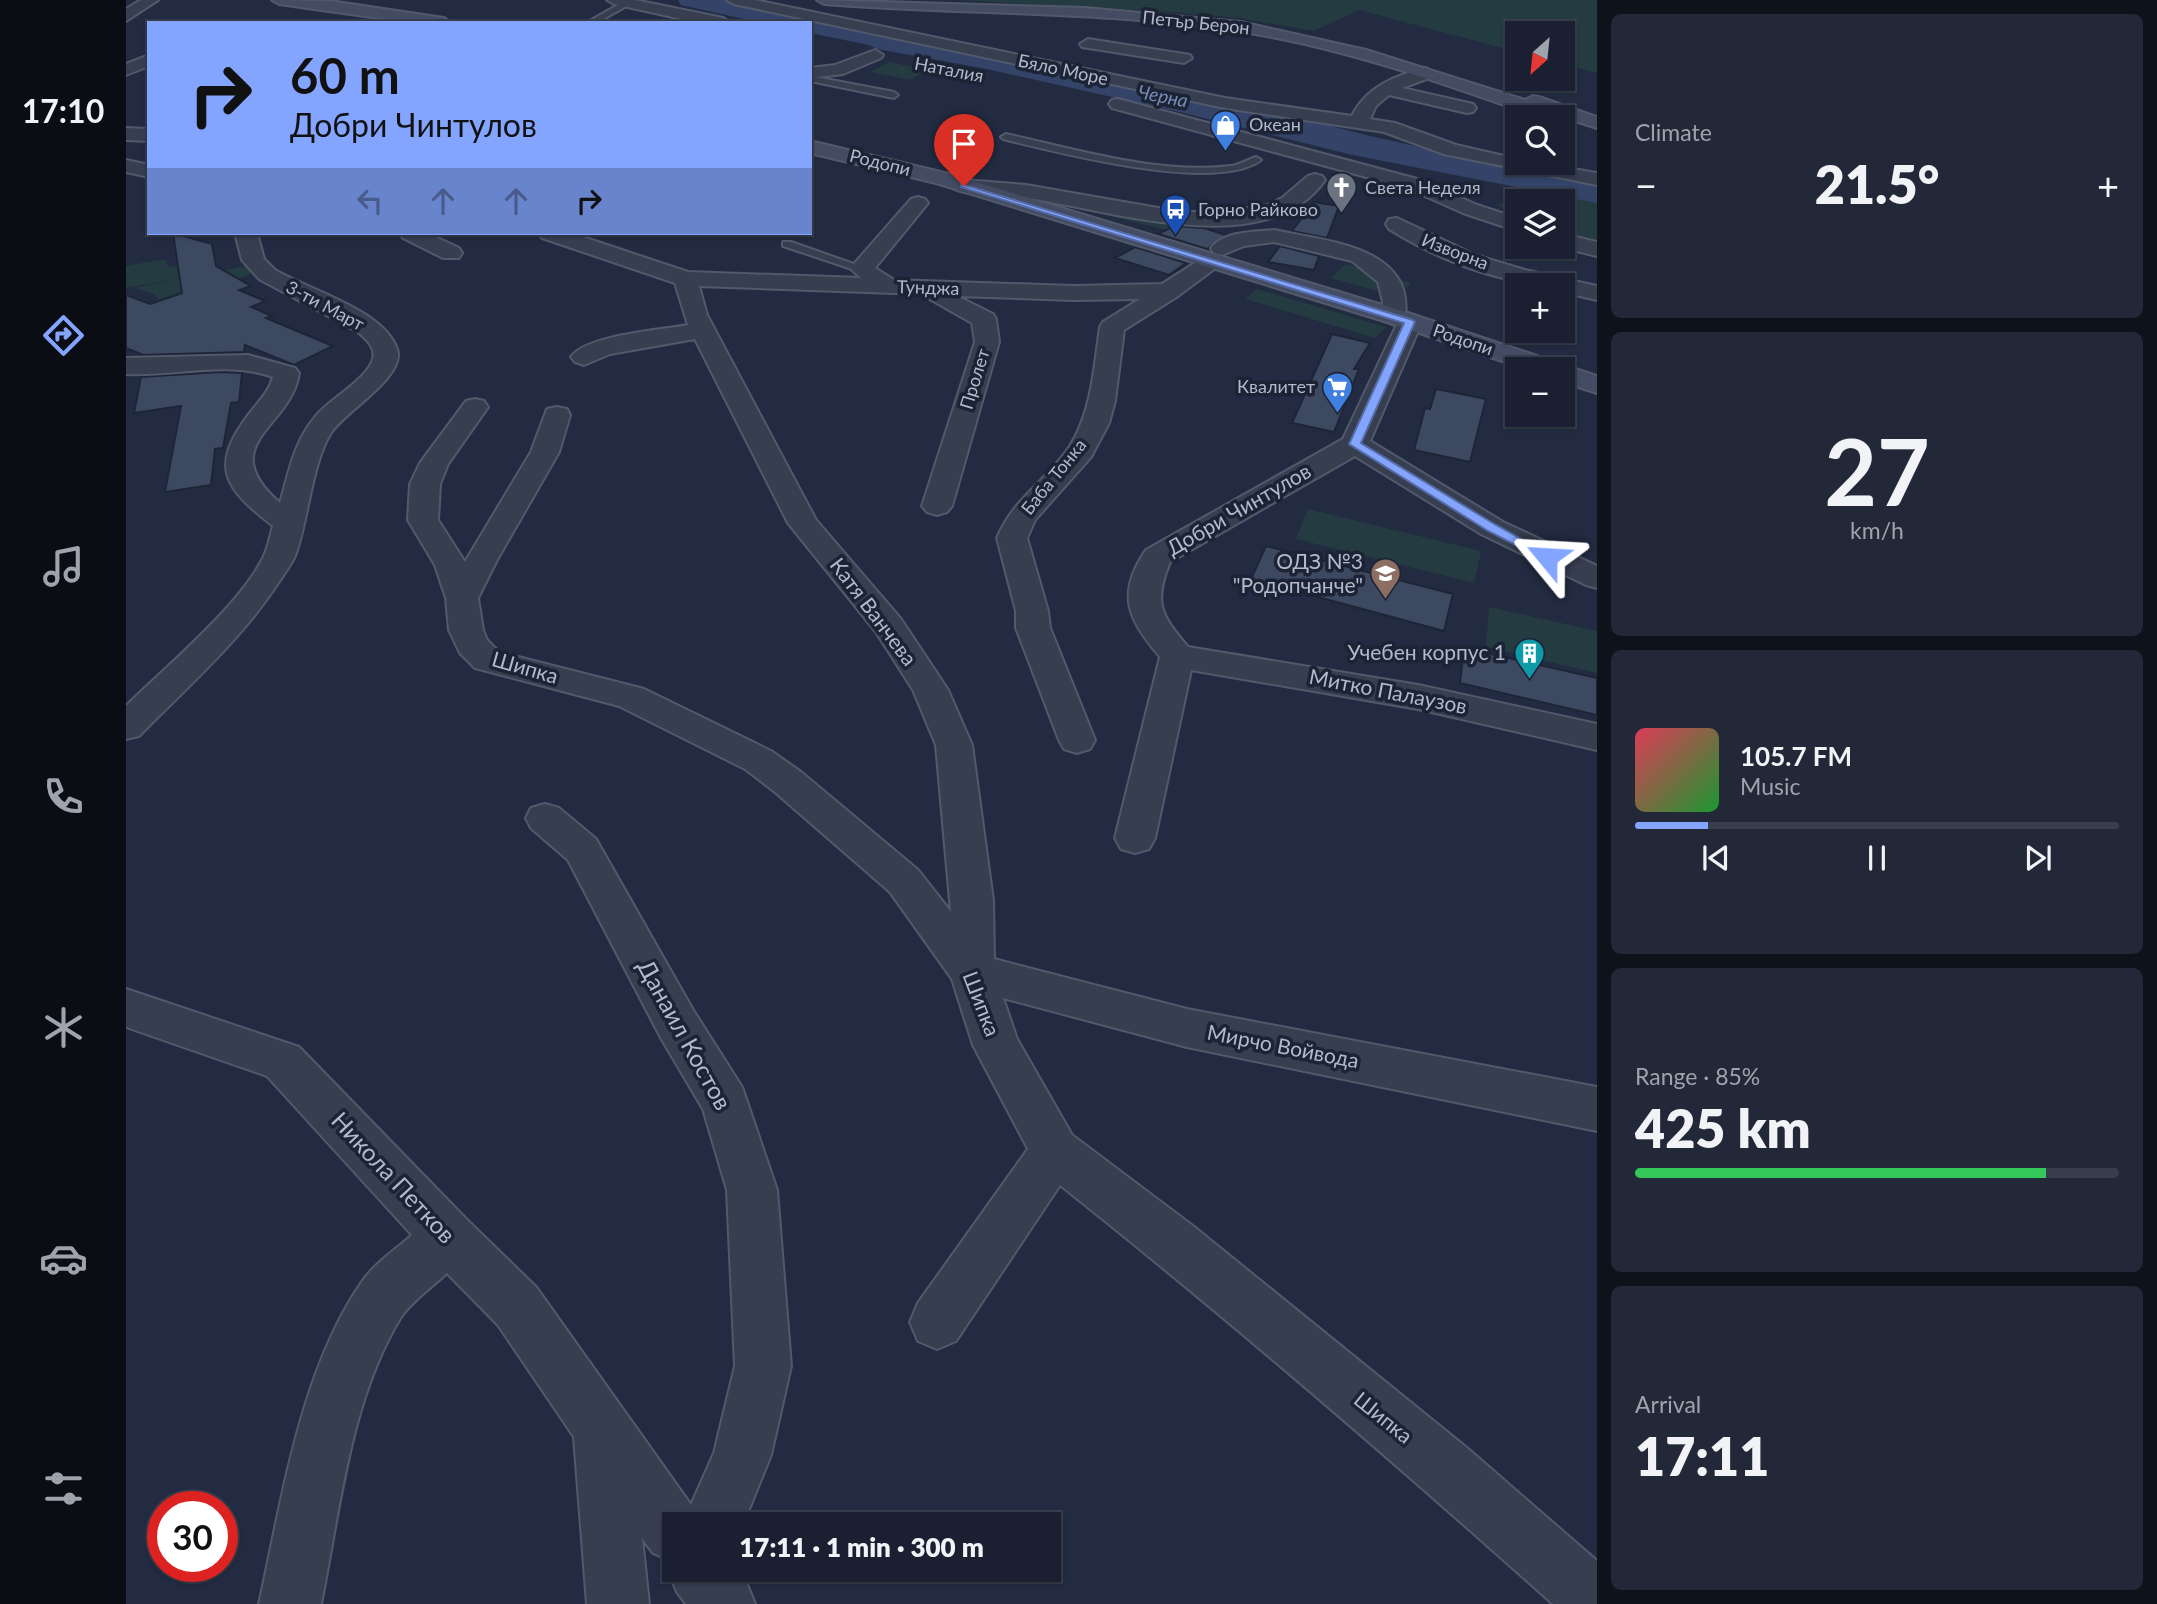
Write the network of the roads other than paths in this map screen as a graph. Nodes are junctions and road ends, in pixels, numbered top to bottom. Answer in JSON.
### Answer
{"nodes":[{"id":1,"x":151,"y":0,"type":"edge"},
{"id":2,"x":279,"y":0,"type":"edge"},
{"id":3,"x":734,"y":0,"type":"edge"},
{"id":4,"x":824,"y":0,"type":"edge"},
{"id":5,"x":912,"y":0,"type":"edge"},
{"id":6,"x":621,"y":1,"type":"edge"},
{"id":7,"x":1112,"y":15,"type":"junction"},
{"id":8,"x":126,"y":16,"type":"edge"},
{"id":9,"x":430,"y":21,"type":"edge"},
{"id":10,"x":593,"y":21,"type":"edge"},
{"id":11,"x":714,"y":21,"type":"edge"},
{"id":12,"x":1088,"y":44,"type":"junction"},
{"id":13,"x":849,"y":49,"type":"dead end"},
{"id":14,"x":1184,"y":58,"type":"dead end"},
{"id":15,"x":147,"y":61,"type":"edge"},
{"id":16,"x":126,"y":70,"type":"edge"},
{"id":17,"x":1070,"y":72,"type":"junction"},
{"id":18,"x":1426,"y":73,"type":"junction"},
{"id":19,"x":812,"y":75,"type":"edge"},
{"id":20,"x":812,"y":76,"type":"edge"},
{"id":21,"x":1384,"y":89,"type":"junction"},
{"id":22,"x":894,"y":95,"type":"dead end"},
{"id":23,"x":1101,"y":100,"type":"dead end"},
{"id":24,"x":1520,"y":105,"type":"edge"},
{"id":25,"x":1466,"y":108,"type":"dead end"},
{"id":26,"x":1170,"y":120,"type":"junction"},
{"id":27,"x":1359,"y":122,"type":"junction"},
{"id":28,"x":1597,"y":123,"type":"edge"},
{"id":29,"x":1575,"y":124,"type":"edge"},
{"id":30,"x":1597,"y":132,"type":"edge"},
{"id":31,"x":126,"y":134,"type":"edge"},
{"id":32,"x":147,"y":135,"type":"edge"},
{"id":33,"x":1006,"y":137,"type":"dead end"},
{"id":34,"x":812,"y":147,"type":"edge"},
{"id":35,"x":126,"y":166,"type":"edge"},
{"id":36,"x":1275,"y":167,"type":"junction"},
{"id":37,"x":147,"y":171,"type":"edge"},
{"id":38,"x":1597,"y":179,"type":"edge"},
{"id":39,"x":1315,"y":180,"type":"junction"},
{"id":40,"x":964,"y":186,"type":"junction"},
{"id":41,"x":1340,"y":186,"type":"dead end"},
{"id":42,"x":918,"y":203,"type":"dead end"},
{"id":43,"x":1414,"y":206,"type":"dead end"},
{"id":44,"x":1505,"y":223,"type":"edge"},
{"id":45,"x":1397,"y":224,"type":"dead end"},
{"id":46,"x":1505,"y":225,"type":"edge"},
{"id":47,"x":247,"y":235,"type":"edge"},
{"id":48,"x":415,"y":235,"type":"edge"},
{"id":49,"x":556,"y":235,"type":"edge"},
{"id":50,"x":787,"y":244,"type":"dead end"},
{"id":51,"x":1575,"y":244,"type":"edge"},
{"id":52,"x":1597,"y":249,"type":"edge"},
{"id":53,"x":451,"y":253,"type":"dead end"},
{"id":54,"x":1208,"y":259,"type":"junction"},
{"id":55,"x":862,"y":269,"type":"junction"},
{"id":56,"x":686,"y":279,"type":"junction"},
{"id":57,"x":890,"y":287,"type":"junction"},
{"id":58,"x":921,"y":287,"type":"junction"},
{"id":59,"x":1170,"y":291,"type":"junction"},
{"id":60,"x":1597,"y":293,"type":"edge"},
{"id":61,"x":1401,"y":319,"type":"junction"},
{"id":62,"x":704,"y":330,"type":"junction"},
{"id":63,"x":584,"y":356,"type":"dead end"},
{"id":64,"x":1514,"y":357,"type":"edge"},
{"id":65,"x":126,"y":366,"type":"edge"},
{"id":66,"x":1575,"y":377,"type":"edge"},
{"id":67,"x":1597,"y":385,"type":"edge"},
{"id":68,"x":475,"y":407,"type":"dead end"},
{"id":69,"x":557,"y":415,"type":"dead end"},
{"id":70,"x":1355,"y":444,"type":"junction"},
{"id":71,"x":937,"y":506,"type":"dead end"},
{"id":72,"x":287,"y":523,"type":"junction"},
{"id":73,"x":1597,"y":578,"type":"edge"},
{"id":74,"x":462,"y":598,"type":"junction"},
{"id":75,"x":1177,"y":656,"type":"junction"},
{"id":76,"x":126,"y":727,"type":"edge"},
{"id":77,"x":1597,"y":737,"type":"edge"},
{"id":78,"x":1077,"y":740,"type":"dead end"},
{"id":79,"x":545,"y":818,"type":"dead end"},
{"id":80,"x":1135,"y":838,"type":"dead end"},
{"id":81,"x":972,"y":972,"type":"junction"},
{"id":82,"x":126,"y":1008,"type":"edge"},
{"id":83,"x":1597,"y":1109,"type":"edge"},
{"id":84,"x":1055,"y":1151,"type":"junction"},
{"id":85,"x":448,"y":1237,"type":"junction"},
{"id":86,"x":937,"y":1322,"type":"dead end"},
{"id":87,"x":601,"y":1426,"type":"junction"},
{"id":88,"x":718,"y":1512,"type":"edge"},
{"id":89,"x":662,"y":1515,"type":"edge"},
{"id":90,"x":708,"y":1582,"type":"edge"},
{"id":91,"x":1593,"y":1595,"type":"edge"},
{"id":92,"x":290,"y":1604,"type":"edge"},
{"id":93,"x":618,"y":1604,"type":"edge"},
{"id":94,"x":724,"y":1604,"type":"edge"}],
"edges":[{"from":1,"to":8,"type":"street"},
{"from":2,"to":9,"type":"main road"},
{"from":3,"to":17,"type":"street","name":"Бяло Море"},
{"from":4,"to":7,"type":"main road","name":"Петър Берон"},
{"from":5,"to":28,"type":"main road","name":"Петър Берон"},
{"from":6,"to":10,"type":"lane"},
{"from":6,"to":11,"type":"street"},
{"from":7,"to":12,"type":"street"},
{"from":7,"to":18,"type":"main road","name":"Петър Берон"},
{"from":12,"to":14,"type":"street"},
{"from":12,"to":17,"type":"street"},
{"from":13,"to":19,"type":"street"},
{"from":15,"to":16,"type":"street"},
{"from":17,"to":27,"type":"street","name":"Бяло Море"},
{"from":18,"to":21,"type":"street"},
{"from":18,"to":24,"type":"main road","name":"Петър Берон"},
{"from":20,"to":22,"type":"lane"},
{"from":21,"to":25,"type":"street"},
{"from":21,"to":27,"type":"street"},
{"from":23,"to":26,"type":"street"},
{"from":26,"to":36,"type":"street"},
{"from":26,"to":44,"type":"street"},
{"from":27,"to":38,"type":"street","name":"Бяло Море"},
{"from":29,"to":30,"type":"main road"},
{"from":31,"to":32,"type":"street"},
{"from":33,"to":36,"type":"lane"},
{"from":34,"to":40,"type":"main road","name":"Родопи"},
{"from":35,"to":37,"type":"street"},
{"from":36,"to":39,"type":"street"},
{"from":39,"to":40,"type":"street"},
{"from":39,"to":41,"type":"street"},
{"from":40,"to":54,"type":"main road","name":"Родопи"},
{"from":42,"to":55,"type":"street"},
{"from":43,"to":46,"type":"street"},
{"from":45,"to":60,"type":"street","name":"Изворна"},
{"from":47,"to":72,"type":"street","name":"3-ти Март"},
{"from":48,"to":53,"type":"street"},
{"from":49,"to":56,"type":"street"},
{"from":50,"to":55,"type":"lane"},
{"from":51,"to":52,"type":"street"},
{"from":54,"to":59,"type":"street","name":"Баба Тонка"},
{"from":54,"to":61,"type":"main road","name":"Родопи"},
{"from":54,"to":61,"type":"street","name":"Баба Тонка"},
{"from":55,"to":57,"type":"street"},
{"from":56,"to":57,"type":"street","name":"Тунджа"},
{"from":56,"to":62,"type":"street","name":"Катя Ванчева"},
{"from":57,"to":58,"type":"street","name":"Тунджа"},
{"from":58,"to":59,"type":"street","name":"Тунджа"},
{"from":58,"to":71,"type":"street","name":"Пролет"},
{"from":59,"to":78,"type":"street","name":"Баба Тонка"},
{"from":61,"to":64,"type":"main road","name":"Родопи"},
{"from":61,"to":70,"type":"street"},
{"from":62,"to":63,"type":"street"},
{"from":62,"to":81,"type":"street","name":"Катя Ванчева"},
{"from":65,"to":72,"type":"street"},
{"from":66,"to":67,"type":"main road"},
{"from":68,"to":74,"type":"street","name":"Шипка"},
{"from":69,"to":74,"type":"street"},
{"from":70,"to":73,"type":"street"},
{"from":70,"to":75,"type":"street","name":"Добри Чинтулов"},
{"from":72,"to":76,"type":"street"},
{"from":74,"to":81,"type":"street","name":"Шипка"},
{"from":75,"to":77,"type":"street","name":"Митко Палаузов"},
{"from":75,"to":80,"type":"street"},
{"from":79,"to":88,"type":"street","name":"Данаил Костов"},
{"from":81,"to":83,"type":"street","name":"Мирчо Войвода"},
{"from":81,"to":84,"type":"street","name":"Шипка"},
{"from":82,"to":85,"type":"street","name":"Никола Петков"},
{"from":84,"to":86,"type":"street"},
{"from":84,"to":91,"type":"street","name":"Шипка"},
{"from":85,"to":87,"type":"street","name":"Никола Петков"},
{"from":85,"to":92,"type":"street"},
{"from":87,"to":89,"type":"street","name":"Никола Петков"},
{"from":87,"to":93,"type":"street","name":"Никола Петков"},
{"from":90,"to":94,"type":"street"}]}
